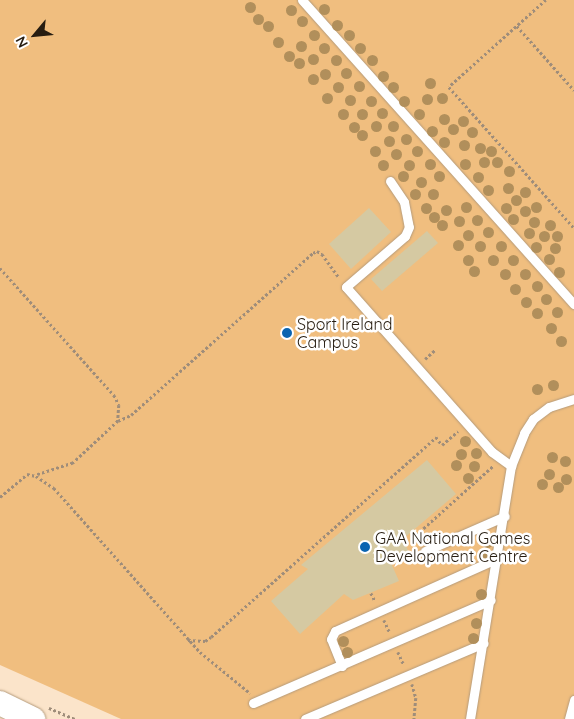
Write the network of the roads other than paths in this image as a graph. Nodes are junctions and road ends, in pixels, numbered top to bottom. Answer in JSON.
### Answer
{"nodes":[{"id":1,"x":302,"y":0,"type":"edge"},
{"id":2,"x":390,"y":181,"type":"dead end"},
{"id":3,"x":574,"y":304,"type":"edge"},
{"id":4,"x":574,"y":399,"type":"edge"},
{"id":5,"x":511,"y":466,"type":"junction"},
{"id":6,"x":505,"y":516,"type":"junction"},
{"id":7,"x":425,"y":552,"type":"road end"},
{"id":8,"x":498,"y":558,"type":"junction"},
{"id":9,"x":491,"y":600,"type":"junction"},
{"id":10,"x":484,"y":643,"type":"junction"},
{"id":11,"x":342,"y":666,"type":"junction"},
{"id":12,"x":574,"y":700,"type":"edge"},
{"id":13,"x":256,"y":702,"type":"road end"},
{"id":14,"x":0,"y":704,"type":"edge"},
{"id":15,"x":33,"y":719,"type":"edge"},
{"id":16,"x":305,"y":719,"type":"edge"},
{"id":17,"x":470,"y":719,"type":"edge"},
{"id":18,"x":569,"y":719,"type":"edge"}],
"edges":[{"from":1,"to":3,"type":"lane"},
{"from":2,"to":5,"type":"lane"},
{"from":4,"to":5,"type":"lane"},
{"from":5,"to":6,"type":"lane"},
{"from":6,"to":7,"type":"lane"},
{"from":6,"to":8,"type":"lane"},
{"from":8,"to":9,"type":"lane"},
{"from":8,"to":11,"type":"lane"},
{"from":9,"to":10,"type":"lane"},
{"from":9,"to":11,"type":"lane"},
{"from":10,"to":16,"type":"lane"},
{"from":10,"to":17,"type":"lane"},
{"from":11,"to":13,"type":"lane"},
{"from":12,"to":18,"type":"lane"},
{"from":14,"to":15,"type":"main road"}]}
